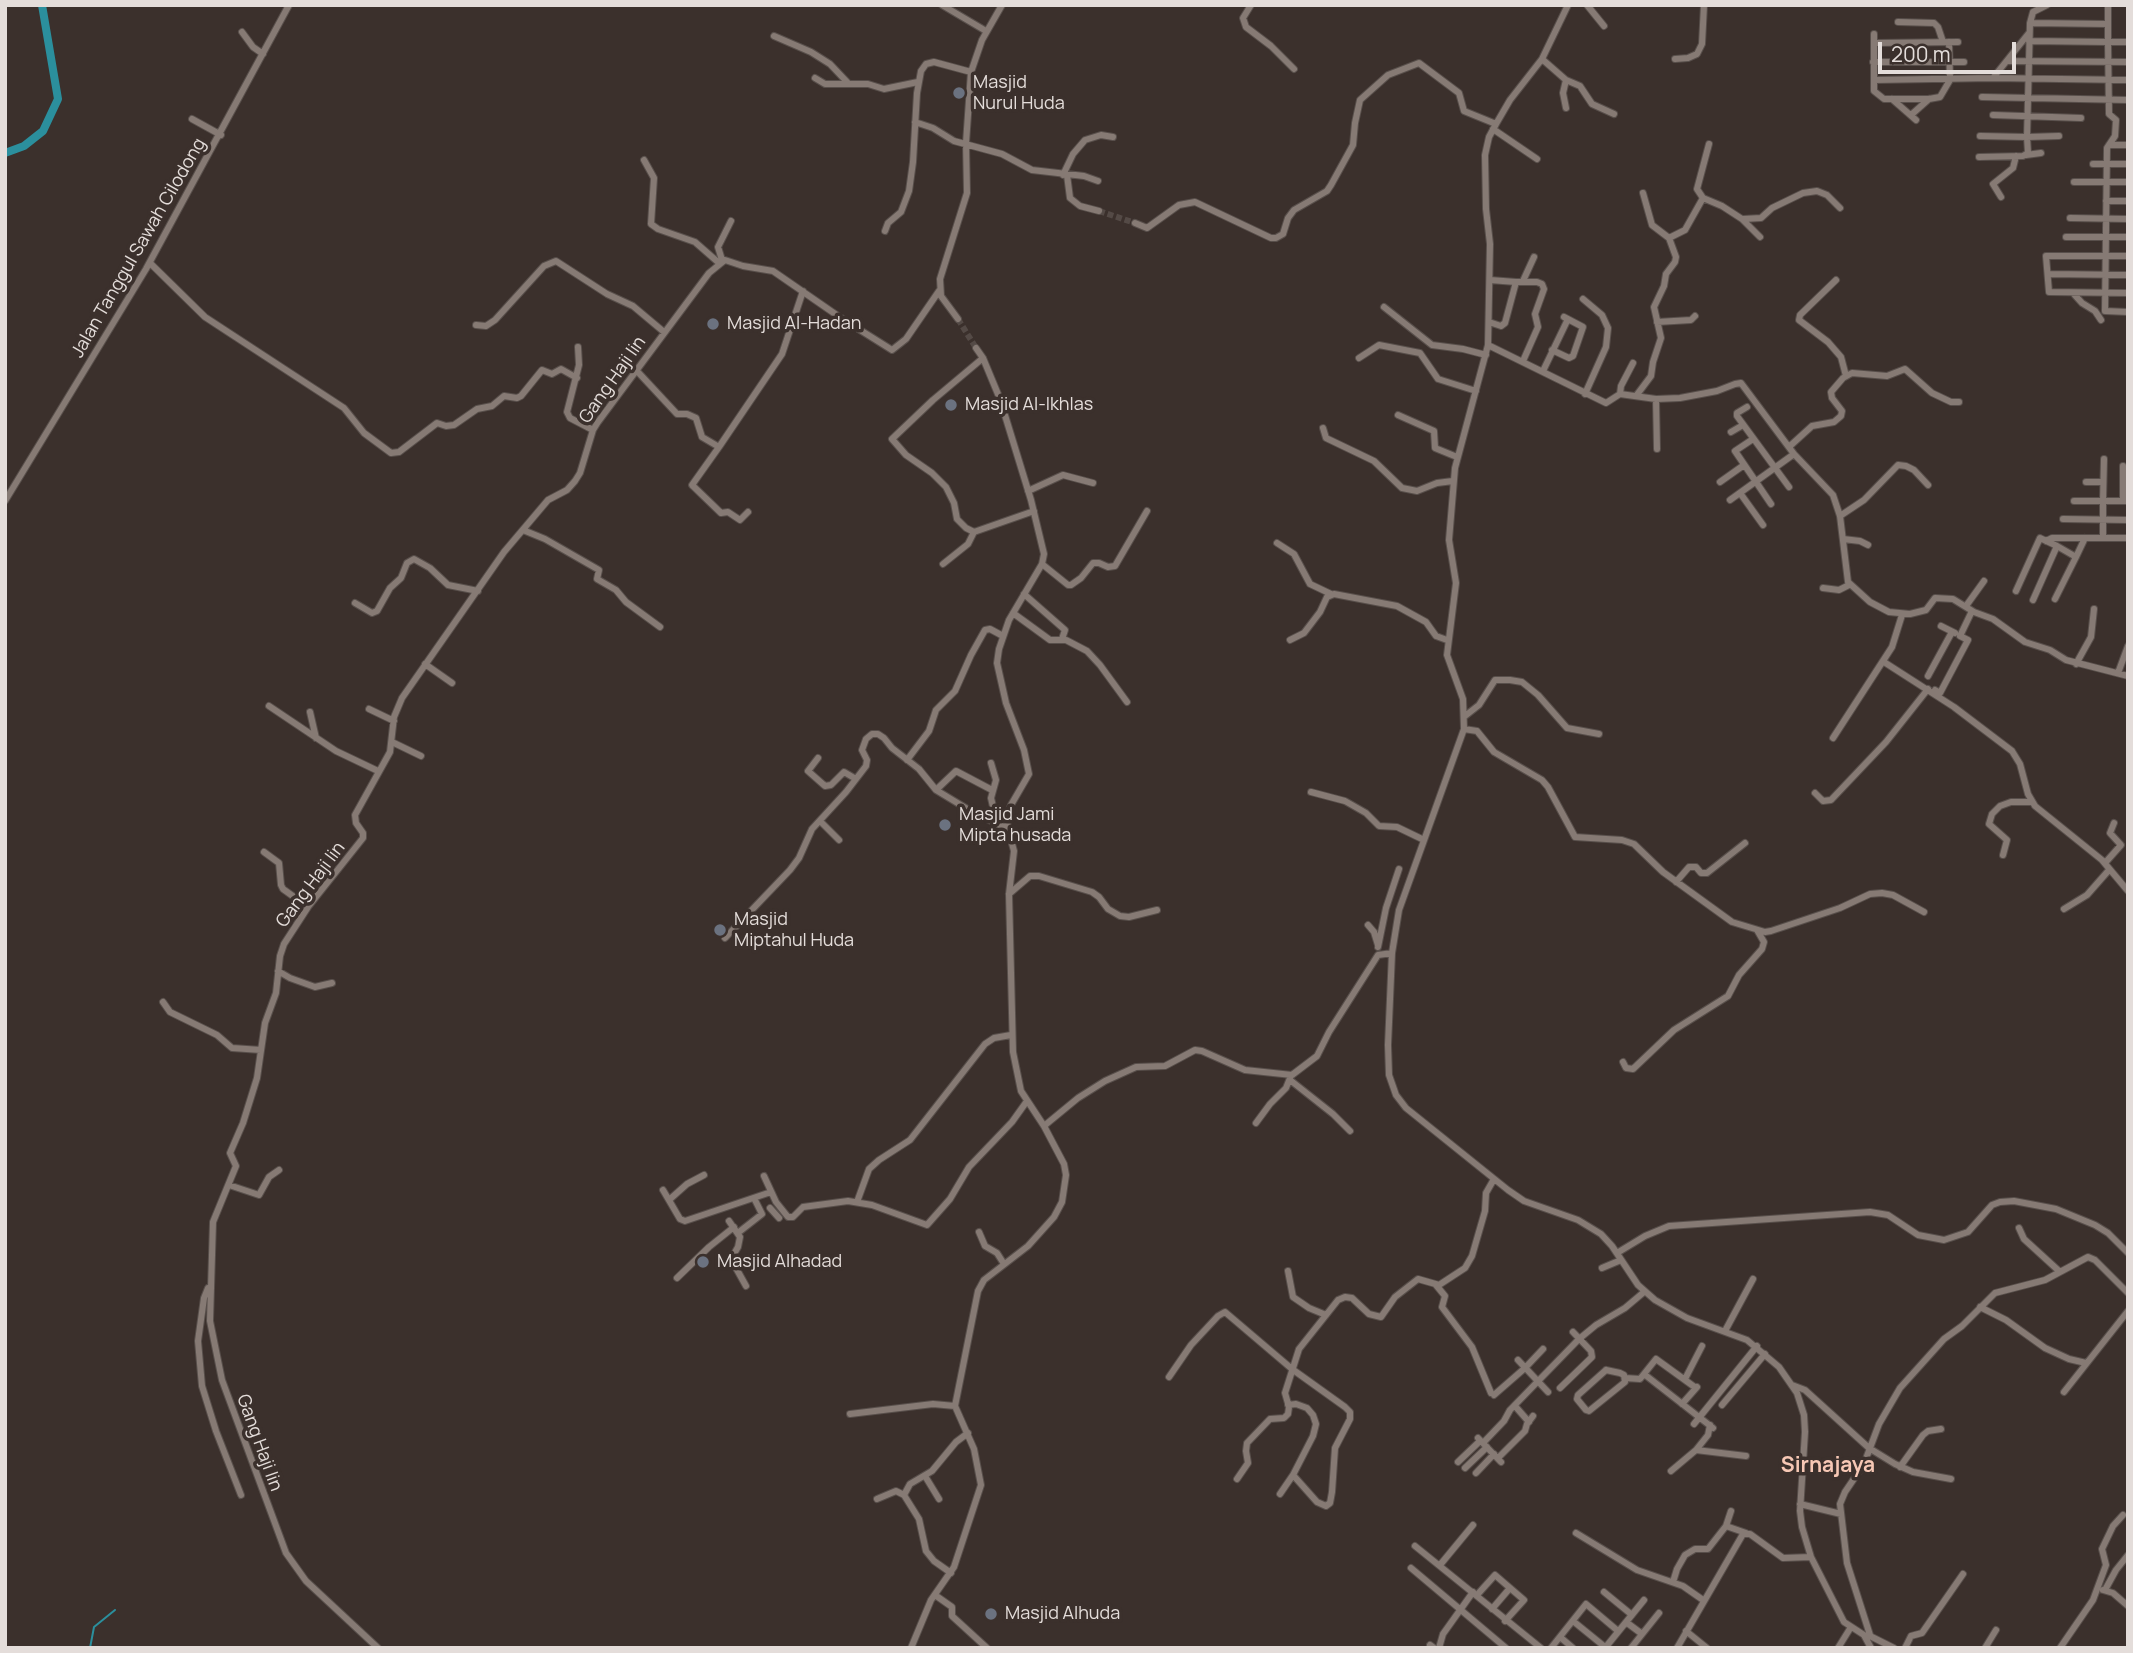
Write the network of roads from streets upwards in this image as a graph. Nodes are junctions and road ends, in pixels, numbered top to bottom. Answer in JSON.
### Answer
{"nodes":[{"id":1,"x":289,"y":5,"type":"edge"},
{"id":2,"x":942,"y":5,"type":"edge"},
{"id":3,"x":1002,"y":5,"type":"edge"},
{"id":4,"x":1251,"y":5,"type":"edge"},
{"id":5,"x":1568,"y":5,"type":"edge"},
{"id":6,"x":1587,"y":5,"type":"edge"},
{"id":7,"x":1704,"y":5,"type":"edge"},
{"id":8,"x":2047,"y":5,"type":"edge"},
{"id":9,"x":2108,"y":5,"type":"edge"},
{"id":10,"x":1898,"y":22,"type":"dead end"},
{"id":11,"x":2030,"y":23,"type":"junction"},
{"id":12,"x":2108,"y":24,"type":"junction"},
{"id":13,"x":1604,"y":26,"type":"dead end"},
{"id":14,"x":986,"y":31,"type":"junction"},
{"id":15,"x":242,"y":32,"type":"dead end"},
{"id":16,"x":2029,"y":33,"type":"junction"},
{"id":17,"x":1874,"y":34,"type":"dead end"},
{"id":18,"x":774,"y":36,"type":"dead end"},
{"id":19,"x":2029,"y":41,"type":"junction"},
{"id":20,"x":2108,"y":42,"type":"junction"},
{"id":21,"x":2128,"y":42,"type":"edge"},
{"id":22,"x":1874,"y":43,"type":"junction"},
{"id":23,"x":1946,"y":43,"type":"junction"},
{"id":24,"x":1958,"y":43,"type":"dead end"},
{"id":25,"x":261,"y":53,"type":"junction"},
{"id":26,"x":1675,"y":59,"type":"dead end"},
{"id":27,"x":1544,"y":61,"type":"junction"},
{"id":28,"x":1950,"y":61,"type":"junction"},
{"id":29,"x":2008,"y":61,"type":"junction"},
{"id":30,"x":2029,"y":61,"type":"junction"},
{"id":31,"x":2108,"y":61,"type":"junction"},
{"id":32,"x":1873,"y":62,"type":"junction"},
{"id":33,"x":1964,"y":62,"type":"dead end"},
{"id":34,"x":2128,"y":62,"type":"edge"},
{"id":35,"x":1294,"y":69,"type":"dead end"},
{"id":36,"x":971,"y":72,"type":"junction"},
{"id":37,"x":815,"y":78,"type":"dead end"},
{"id":38,"x":1993,"y":78,"type":"junction"},
{"id":39,"x":1566,"y":79,"type":"junction"},
{"id":40,"x":2028,"y":79,"type":"junction"},
{"id":41,"x":1874,"y":80,"type":"junction"},
{"id":42,"x":1950,"y":80,"type":"junction"},
{"id":43,"x":2108,"y":80,"type":"junction"},
{"id":44,"x":2128,"y":80,"type":"edge"},
{"id":45,"x":918,"y":82,"type":"junction"},
{"id":46,"x":848,"y":83,"type":"junction"},
{"id":47,"x":1982,"y":97,"type":"dead end"},
{"id":48,"x":1892,"y":99,"type":"junction"},
{"id":49,"x":1929,"y":99,"type":"junction"},
{"id":50,"x":2028,"y":99,"type":"junction"},
{"id":51,"x":2109,"y":100,"type":"junction"},
{"id":52,"x":2128,"y":100,"type":"edge"},
{"id":53,"x":1566,"y":108,"type":"dead end"},
{"id":54,"x":1614,"y":114,"type":"dead end"},
{"id":55,"x":1993,"y":115,"type":"dead end"},
{"id":56,"x":2027,"y":117,"type":"junction"},
{"id":57,"x":192,"y":118,"type":"dead end"},
{"id":58,"x":2081,"y":118,"type":"dead end"},
{"id":59,"x":915,"y":122,"type":"junction"},
{"id":60,"x":1495,"y":126,"type":"junction"},
{"id":61,"x":217,"y":133,"type":"junction"},
{"id":62,"x":1980,"y":136,"type":"dead end"},
{"id":63,"x":2059,"y":136,"type":"dead end"},
{"id":64,"x":1113,"y":137,"type":"dead end"},
{"id":65,"x":2027,"y":137,"type":"junction"},
{"id":66,"x":966,"y":143,"type":"junction"},
{"id":67,"x":1709,"y":144,"type":"dead end"},
{"id":68,"x":2109,"y":145,"type":"junction"},
{"id":69,"x":2128,"y":145,"type":"edge"},
{"id":70,"x":2041,"y":153,"type":"dead end"},
{"id":71,"x":2026,"y":155,"type":"junction"},
{"id":72,"x":2016,"y":156,"type":"junction"},
{"id":73,"x":1979,"y":157,"type":"dead end"},
{"id":74,"x":1537,"y":159,"type":"dead end"},
{"id":75,"x":645,"y":160,"type":"dead end"},
{"id":76,"x":2128,"y":163,"type":"edge"},
{"id":77,"x":2093,"y":164,"type":"dead end"},
{"id":78,"x":2107,"y":164,"type":"junction"},
{"id":79,"x":1065,"y":175,"type":"junction"},
{"id":80,"x":1098,"y":181,"type":"dead end"},
{"id":81,"x":2074,"y":182,"type":"dead end"},
{"id":82,"x":2128,"y":182,"type":"edge"},
{"id":83,"x":2106,"y":183,"type":"junction"},
{"id":84,"x":1643,"y":193,"type":"dead end"},
{"id":85,"x":2001,"y":197,"type":"dead end"},
{"id":86,"x":1703,"y":198,"type":"junction"},
{"id":87,"x":2106,"y":201,"type":"junction"},
{"id":88,"x":2128,"y":201,"type":"edge"},
{"id":89,"x":1840,"y":208,"type":"dead end"},
{"id":90,"x":1099,"y":211,"type":"tunnel mouth"},
{"id":91,"x":2070,"y":218,"type":"dead end"},
{"id":92,"x":1742,"y":219,"type":"junction"},
{"id":93,"x":2106,"y":219,"type":"junction"},
{"id":94,"x":2128,"y":219,"type":"edge"},
{"id":95,"x":732,"y":221,"type":"dead end"},
{"id":96,"x":1135,"y":223,"type":"tunnel mouth"},
{"id":97,"x":885,"y":230,"type":"dead end"},
{"id":98,"x":1760,"y":237,"type":"dead end"},
{"id":99,"x":2066,"y":237,"type":"dead end"},
{"id":100,"x":2105,"y":237,"type":"junction"},
{"id":101,"x":2128,"y":237,"type":"edge"},
{"id":102,"x":1669,"y":239,"type":"junction"},
{"id":103,"x":2105,"y":256,"type":"junction"},
{"id":104,"x":2128,"y":256,"type":"edge"},
{"id":105,"x":1534,"y":257,"type":"dead end"},
{"id":106,"x":150,"y":262,"type":"junction"},
{"id":107,"x":721,"y":262,"type":"junction"},
{"id":108,"x":2049,"y":274,"type":"junction"},
{"id":109,"x":2105,"y":275,"type":"junction"},
{"id":110,"x":2128,"y":275,"type":"edge"},
{"id":111,"x":1490,"y":280,"type":"junction"},
{"id":112,"x":1836,"y":280,"type":"dead end"},
{"id":113,"x":1519,"y":281,"type":"junction"},
{"id":114,"x":803,"y":291,"type":"junction"},
{"id":115,"x":939,"y":291,"type":"junction"},
{"id":116,"x":2073,"y":293,"type":"junction"},
{"id":117,"x":2105,"y":293,"type":"junction"},
{"id":118,"x":2128,"y":293,"type":"edge"},
{"id":119,"x":1583,"y":299,"type":"dead end"},
{"id":120,"x":1384,"y":307,"type":"dead end"},
{"id":121,"x":2128,"y":312,"type":"edge"},
{"id":122,"x":1695,"y":316,"type":"dead end"},
{"id":123,"x":958,"y":319,"type":"tunnel mouth"},
{"id":124,"x":2101,"y":320,"type":"dead end"},
{"id":125,"x":1489,"y":322,"type":"junction"},
{"id":126,"x":1657,"y":322,"type":"junction"},
{"id":127,"x":476,"y":325,"type":"dead end"},
{"id":128,"x":664,"y":332,"type":"junction"},
{"id":129,"x":1488,"y":345,"type":"junction"},
{"id":130,"x":578,"y":347,"type":"dead end"},
{"id":131,"x":976,"y":348,"type":"tunnel mouth"},
{"id":132,"x":1552,"y":350,"type":"junction"},
{"id":133,"x":1482,"y":354,"type":"junction"},
{"id":134,"x":983,"y":358,"type":"junction"},
{"id":135,"x":1359,"y":358,"type":"dead end"},
{"id":136,"x":1523,"y":361,"type":"junction"},
{"id":137,"x":1633,"y":363,"type":"dead end"},
{"id":138,"x":636,"y":371,"type":"junction"},
{"id":139,"x":1543,"y":371,"type":"junction"},
{"id":140,"x":1846,"y":376,"type":"junction"},
{"id":141,"x":577,"y":378,"type":"junction"},
{"id":142,"x":1476,"y":391,"type":"junction"},
{"id":143,"x":1586,"y":394,"type":"junction"},
{"id":144,"x":1620,"y":394,"type":"junction"},
{"id":145,"x":1636,"y":396,"type":"junction"},
{"id":146,"x":1656,"y":398,"type":"junction"},
{"id":147,"x":1959,"y":402,"type":"dead end"},
{"id":148,"x":1747,"y":407,"type":"dead end"},
{"id":149,"x":1398,"y":415,"type":"dead end"},
{"id":150,"x":1743,"y":425,"type":"junction"},
{"id":151,"x":1323,"y":428,"type":"dead end"},
{"id":152,"x":593,"y":430,"type":"junction"},
{"id":153,"x":1731,"y":432,"type":"dead end"},
{"id":154,"x":1753,"y":439,"type":"junction"},
{"id":155,"x":1790,"y":446,"type":"junction"},
{"id":156,"x":719,"y":447,"type":"junction"},
{"id":157,"x":1657,"y":449,"type":"dead end"},
{"id":158,"x":1794,"y":454,"type":"junction"},
{"id":159,"x":1457,"y":457,"type":"junction"},
{"id":160,"x":2094,"y":463,"type":"dead end"},
{"id":161,"x":1744,"y":465,"type":"junction"},
{"id":162,"x":2123,"y":466,"type":"dead end"},
{"id":163,"x":1775,"y":469,"type":"junction"},
{"id":164,"x":1453,"y":481,"type":"junction"},
{"id":165,"x":1720,"y":482,"type":"dead end"},
{"id":166,"x":1756,"y":482,"type":"junction"},
{"id":167,"x":2086,"y":482,"type":"dead end"},
{"id":168,"x":2104,"y":482,"type":"junction"},
{"id":169,"x":1093,"y":483,"type":"dead end"},
{"id":170,"x":1928,"y":485,"type":"dead end"},
{"id":171,"x":1789,"y":487,"type":"dead end"},
{"id":172,"x":1028,"y":491,"type":"junction"},
{"id":173,"x":1740,"y":493,"type":"junction"},
{"id":174,"x":1730,"y":500,"type":"dead end"},
{"id":175,"x":5,"y":501,"type":"edge"},
{"id":176,"x":2074,"y":501,"type":"dead end"},
{"id":177,"x":2103,"y":501,"type":"junction"},
{"id":178,"x":2125,"y":501,"type":"edge"},
{"id":179,"x":1771,"y":505,"type":"dead end"},
{"id":180,"x":1147,"y":511,"type":"dead end"},
{"id":181,"x":748,"y":512,"type":"dead end"},
{"id":182,"x":1034,"y":512,"type":"junction"},
{"id":183,"x":1840,"y":516,"type":"junction"},
{"id":184,"x":2063,"y":519,"type":"dead end"},
{"id":185,"x":2128,"y":520,"type":"edge"},
{"id":186,"x":2103,"y":521,"type":"junction"},
{"id":187,"x":1763,"y":525,"type":"dead end"},
{"id":188,"x":523,"y":530,"type":"junction"},
{"id":189,"x":974,"y":532,"type":"junction"},
{"id":190,"x":2085,"y":538,"type":"junction"},
{"id":191,"x":2103,"y":538,"type":"junction"},
{"id":192,"x":2128,"y":538,"type":"edge"},
{"id":193,"x":1843,"y":539,"type":"junction"},
{"id":194,"x":2046,"y":541,"type":"junction"},
{"id":195,"x":1277,"y":543,"type":"dead end"},
{"id":196,"x":1868,"y":545,"type":"dead end"},
{"id":197,"x":2057,"y":546,"type":"junction"},
{"id":198,"x":2076,"y":557,"type":"junction"},
{"id":199,"x":943,"y":564,"type":"dead end"},
{"id":200,"x":1042,"y":564,"type":"junction"},
{"id":201,"x":1984,"y":581,"type":"dead end"},
{"id":202,"x":1849,"y":585,"type":"junction"},
{"id":203,"x":1823,"y":588,"type":"dead end"},
{"id":204,"x":478,"y":591,"type":"junction"},
{"id":205,"x":2016,"y":592,"type":"dead end"},
{"id":206,"x":1024,"y":594,"type":"junction"},
{"id":207,"x":1331,"y":594,"type":"junction"},
{"id":208,"x":2055,"y":599,"type":"dead end"},
{"id":209,"x":2033,"y":600,"type":"dead end"},
{"id":210,"x":355,"y":603,"type":"dead end"},
{"id":211,"x":1969,"y":608,"type":"junction"},
{"id":212,"x":2094,"y":609,"type":"dead end"},
{"id":213,"x":1013,"y":613,"type":"junction"},
{"id":214,"x":1902,"y":615,"type":"junction"},
{"id":215,"x":1941,"y":626,"type":"dead end"},
{"id":216,"x":660,"y":627,"type":"dead end"},
{"id":217,"x":1952,"y":632,"type":"junction"},
{"id":218,"x":1003,"y":636,"type":"junction"},
{"id":219,"x":1959,"y":636,"type":"junction"},
{"id":220,"x":1062,"y":639,"type":"junction"},
{"id":221,"x":1290,"y":640,"type":"dead end"},
{"id":222,"x":1447,"y":640,"type":"junction"},
{"id":223,"x":2128,"y":646,"type":"edge"},
{"id":224,"x":1884,"y":662,"type":"junction"},
{"id":225,"x":425,"y":664,"type":"junction"},
{"id":226,"x":2076,"y":664,"type":"junction"},
{"id":227,"x":2118,"y":673,"type":"junction"},
{"id":228,"x":2128,"y":676,"type":"edge"},
{"id":229,"x":1928,"y":677,"type":"dead end"},
{"id":230,"x":452,"y":683,"type":"dead end"},
{"id":231,"x":1929,"y":688,"type":"junction"},
{"id":232,"x":1127,"y":702,"type":"dead end"},
{"id":233,"x":269,"y":706,"type":"dead end"},
{"id":234,"x":369,"y":709,"type":"dead end"},
{"id":235,"x":310,"y":712,"type":"dead end"},
{"id":236,"x":1465,"y":716,"type":"junction"},
{"id":237,"x":394,"y":721,"type":"junction"},
{"id":238,"x":1464,"y":729,"type":"junction"},
{"id":239,"x":1599,"y":734,"type":"dead end"},
{"id":240,"x":316,"y":738,"type":"junction"},
{"id":241,"x":1833,"y":738,"type":"dead end"},
{"id":242,"x":392,"y":742,"type":"junction"},
{"id":243,"x":421,"y":756,"type":"dead end"},
{"id":244,"x":818,"y":758,"type":"dead end"},
{"id":245,"x":906,"y":760,"type":"junction"},
{"id":246,"x":991,"y":763,"type":"dead end"},
{"id":247,"x":378,"y":771,"type":"junction"},
{"id":248,"x":856,"y":779,"type":"junction"},
{"id":249,"x":936,"y":790,"type":"junction"},
{"id":250,"x":992,"y":790,"type":"junction"},
{"id":251,"x":1311,"y":792,"type":"dead end"},
{"id":252,"x":1815,"y":793,"type":"dead end"},
{"id":253,"x":2032,"y":802,"type":"junction"},
{"id":254,"x":820,"y":821,"type":"junction"},
{"id":255,"x":2114,"y":823,"type":"dead end"},
{"id":256,"x":998,"y":824,"type":"junction"},
{"id":257,"x":1008,"y":829,"type":"junction"},
{"id":258,"x":839,"y":840,"type":"dead end"},
{"id":259,"x":1424,"y":840,"type":"junction"},
{"id":260,"x":1745,"y":843,"type":"dead end"},
{"id":261,"x":264,"y":852,"type":"dead end"},
{"id":262,"x":2003,"y":855,"type":"dead end"},
{"id":263,"x":2107,"y":866,"type":"junction"},
{"id":264,"x":1399,"y":869,"type":"dead end"},
{"id":265,"x":1676,"y":882,"type":"junction"},
{"id":266,"x":2128,"y":891,"type":"edge"},
{"id":267,"x":1009,"y":894,"type":"junction"},
{"id":268,"x":309,"y":907,"type":"junction"},
{"id":269,"x":2064,"y":909,"type":"dead end"},
{"id":270,"x":1157,"y":910,"type":"dead end"},
{"id":271,"x":1924,"y":912,"type":"dead end"},
{"id":272,"x":1368,"y":925,"type":"dead end"},
{"id":273,"x":1752,"y":927,"type":"junction"},
{"id":274,"x":1771,"y":931,"type":"junction"},
{"id":275,"x":725,"y":938,"type":"dead end"},
{"id":276,"x":1764,"y":942,"type":"junction"},
{"id":277,"x":1378,"y":951,"type":"junction"},
{"id":278,"x":1392,"y":953,"type":"junction"},
{"id":279,"x":278,"y":971,"type":"junction"},
{"id":280,"x":332,"y":983,"type":"dead end"},
{"id":281,"x":163,"y":1002,"type":"dead end"},
{"id":282,"x":1012,"y":1035,"type":"junction"},
{"id":283,"x":261,"y":1050,"type":"junction"},
{"id":284,"x":1623,"y":1062,"type":"dead end"},
{"id":285,"x":1290,"y":1078,"type":"junction"},
{"id":286,"x":1027,"y":1101,"type":"junction"},
{"id":287,"x":1256,"y":1123,"type":"dead end"},
{"id":288,"x":1044,"y":1126,"type":"junction"},
{"id":289,"x":1350,"y":1131,"type":"dead end"},
{"id":290,"x":279,"y":1170,"type":"dead end"},
{"id":291,"x":704,"y":1175,"type":"dead end"},
{"id":292,"x":764,"y":1176,"type":"dead end"},
{"id":293,"x":1494,"y":1180,"type":"junction"},
{"id":294,"x":229,"y":1185,"type":"junction"},
{"id":295,"x":663,"y":1190,"type":"dead end"},
{"id":296,"x":771,"y":1192,"type":"junction"},
{"id":297,"x":754,"y":1198,"type":"junction"},
{"id":298,"x":669,"y":1200,"type":"junction"},
{"id":299,"x":856,"y":1202,"type":"junction"},
{"id":300,"x":770,"y":1208,"type":"dead end"},
{"id":301,"x":779,"y":1217,"type":"junction"},
{"id":302,"x":734,"y":1227,"type":"junction"},
{"id":303,"x":2019,"y":1228,"type":"dead end"},
{"id":304,"x":979,"y":1232,"type":"dead end"},
{"id":305,"x":1617,"y":1252,"type":"junction"},
{"id":306,"x":2128,"y":1253,"type":"edge"},
{"id":307,"x":1621,"y":1260,"type":"junction"},
{"id":308,"x":1004,"y":1264,"type":"junction"},
{"id":309,"x":1602,"y":1269,"type":"dead end"},
{"id":310,"x":1288,"y":1271,"type":"dead end"},
{"id":311,"x":2059,"y":1271,"type":"junction"},
{"id":312,"x":677,"y":1278,"type":"dead end"},
{"id":313,"x":1753,"y":1279,"type":"dead end"},
{"id":314,"x":210,"y":1284,"type":"junction"},
{"id":315,"x":1436,"y":1285,"type":"junction"},
{"id":316,"x":746,"y":1286,"type":"dead end"},
{"id":317,"x":1644,"y":1292,"type":"junction"},
{"id":318,"x":2128,"y":1293,"type":"edge"},
{"id":319,"x":1980,"y":1307,"type":"junction"},
{"id":320,"x":2128,"y":1311,"type":"edge"},
{"id":321,"x":1326,"y":1315,"type":"junction"},
{"id":322,"x":1725,"y":1331,"type":"junction"},
{"id":323,"x":1573,"y":1332,"type":"dead end"},
{"id":324,"x":1579,"y":1339,"type":"junction"},
{"id":325,"x":1702,"y":1346,"type":"dead end"},
{"id":326,"x":1757,"y":1346,"type":"junction"},
{"id":327,"x":1543,"y":1349,"type":"dead end"},
{"id":328,"x":1765,"y":1354,"type":"junction"},
{"id":329,"x":1591,"y":1359,"type":"junction"},
{"id":330,"x":1518,"y":1360,"type":"dead end"},
{"id":331,"x":2086,"y":1363,"type":"junction"},
{"id":332,"x":1525,"y":1368,"type":"junction"},
{"id":333,"x":1292,"y":1369,"type":"junction"},
{"id":334,"x":1604,"y":1371,"type":"junction"},
{"id":335,"x":1644,"y":1374,"type":"junction"},
{"id":336,"x":1169,"y":1377,"type":"dead end"},
{"id":337,"x":1625,"y":1378,"type":"junction"},
{"id":338,"x":1685,"y":1379,"type":"junction"},
{"id":339,"x":1538,"y":1381,"type":"junction"},
{"id":340,"x":1792,"y":1385,"type":"junction"},
{"id":341,"x":1560,"y":1388,"type":"dead end"},
{"id":342,"x":1548,"y":1392,"type":"dead end"},
{"id":343,"x":2064,"y":1392,"type":"dead end"},
{"id":344,"x":1715,"y":1400,"type":"junction"},
{"id":345,"x":1682,"y":1404,"type":"junction"},
{"id":346,"x":1288,"y":1405,"type":"junction"},
{"id":347,"x":955,"y":1406,"type":"junction"},
{"id":348,"x":1515,"y":1406,"type":"junction"},
{"id":349,"x":850,"y":1414,"type":"dead end"},
{"id":350,"x":1700,"y":1418,"type":"junction"},
{"id":351,"x":1694,"y":1424,"type":"dead end"},
{"id":352,"x":1941,"y":1429,"type":"dead end"},
{"id":353,"x":968,"y":1433,"type":"junction"},
{"id":354,"x":1482,"y":1442,"type":"junction"},
{"id":355,"x":1870,"y":1448,"type":"junction"},
{"id":356,"x":1696,"y":1450,"type":"junction"},
{"id":357,"x":1746,"y":1456,"type":"dead end"},
{"id":358,"x":1498,"y":1458,"type":"junction"},
{"id":359,"x":1458,"y":1462,"type":"dead end"},
{"id":360,"x":1900,"y":1466,"type":"junction"},
{"id":361,"x":1465,"y":1468,"type":"dead end"},
{"id":362,"x":1671,"y":1471,"type":"dead end"},
{"id":363,"x":1476,"y":1473,"type":"dead end"},
{"id":364,"x":1293,"y":1475,"type":"junction"},
{"id":365,"x":925,"y":1476,"type":"junction"},
{"id":366,"x":1237,"y":1479,"type":"dead end"},
{"id":367,"x":1951,"y":1479,"type":"dead end"},
{"id":368,"x":1280,"y":1494,"type":"dead end"},
{"id":369,"x":241,"y":1495,"type":"dead end"},
{"id":370,"x":904,"y":1495,"type":"junction"},
{"id":371,"x":877,"y":1499,"type":"dead end"},
{"id":372,"x":939,"y":1499,"type":"dead end"},
{"id":373,"x":1800,"y":1504,"type":"junction"},
{"id":374,"x":1731,"y":1511,"type":"dead end"},
{"id":375,"x":1841,"y":1514,"type":"junction"},
{"id":376,"x":2128,"y":1524,"type":"edge"},
{"id":377,"x":1473,"y":1525,"type":"dead end"},
{"id":378,"x":1726,"y":1526,"type":"junction"},
{"id":379,"x":1576,"y":1533,"type":"dead end"},
{"id":380,"x":1746,"y":1533,"type":"junction"},
{"id":381,"x":1415,"y":1546,"type":"dead end"},
{"id":382,"x":2128,"y":1555,"type":"edge"},
{"id":383,"x":1811,"y":1557,"type":"junction"},
{"id":384,"x":1440,"y":1565,"type":"junction"},
{"id":385,"x":1411,"y":1568,"type":"dead end"},
{"id":386,"x":951,"y":1573,"type":"junction"},
{"id":387,"x":1963,"y":1574,"type":"dead end"},
{"id":388,"x":1673,"y":1582,"type":"junction"},
{"id":389,"x":1510,"y":1588,"type":"junction"},
{"id":390,"x":2102,"y":1589,"type":"junction"},
{"id":391,"x":1604,"y":1592,"type":"dead end"},
{"id":392,"x":1475,"y":1594,"type":"junction"},
{"id":393,"x":935,"y":1595,"type":"junction"},
{"id":394,"x":1644,"y":1600,"type":"dead end"},
{"id":395,"x":1703,"y":1600,"type":"junction"},
{"id":396,"x":2128,"y":1606,"type":"edge"},
{"id":397,"x":1492,"y":1609,"type":"junction"},
{"id":398,"x":1460,"y":1610,"type":"junction"},
{"id":399,"x":1659,"y":1613,"type":"dead end"},
{"id":400,"x":1632,"y":1615,"type":"junction"},
{"id":401,"x":1505,"y":1620,"type":"junction"},
{"id":402,"x":1573,"y":1621,"type":"junction"},
{"id":403,"x":1626,"y":1622,"type":"junction"},
{"id":404,"x":1851,"y":1627,"type":"junction"},
{"id":405,"x":1996,"y":1630,"type":"dead end"},
{"id":406,"x":1618,"y":1631,"type":"junction"},
{"id":407,"x":1686,"y":1631,"type":"junction"},
{"id":408,"x":1642,"y":1634,"type":"junction"},
{"id":409,"x":1866,"y":1634,"type":"junction"},
{"id":410,"x":1560,"y":1637,"type":"junction"},
{"id":411,"x":1538,"y":1647,"type":"edge"},
{"id":412,"x":378,"y":1648,"type":"edge"},
{"id":413,"x":911,"y":1648,"type":"edge"},
{"id":414,"x":987,"y":1648,"type":"edge"},
{"id":415,"x":1439,"y":1648,"type":"edge"},
{"id":416,"x":1506,"y":1648,"type":"edge"},
{"id":417,"x":1551,"y":1648,"type":"edge"},
{"id":418,"x":1573,"y":1648,"type":"edge"},
{"id":419,"x":1605,"y":1648,"type":"edge"},
{"id":420,"x":1631,"y":1648,"type":"edge"},
{"id":421,"x":1677,"y":1648,"type":"edge"},
{"id":422,"x":1707,"y":1648,"type":"edge"},
{"id":423,"x":1838,"y":1648,"type":"edge"},
{"id":424,"x":1871,"y":1648,"type":"edge"},
{"id":425,"x":1894,"y":1648,"type":"edge"},
{"id":426,"x":1905,"y":1648,"type":"edge"},
{"id":427,"x":1986,"y":1648,"type":"edge"},
{"id":428,"x":2060,"y":1648,"type":"edge"}],
"edges":[{"from":1,"to":25,"type":"street","name":"Jalan Tanggul Sawah Cilodong"},
{"from":2,"to":14,"type":"street"},
{"from":3,"to":14,"type":"street"},
{"from":4,"to":35,"type":"street"},
{"from":5,"to":27,"type":"street"},
{"from":6,"to":13,"type":"street"},
{"from":7,"to":26,"type":"street"},
{"from":8,"to":11,"type":"street"},
{"from":9,"to":12,"type":"street"},
{"from":10,"to":23,"type":"street"},
{"from":11,"to":12,"type":"street"},
{"from":11,"to":16,"type":"street"},
{"from":12,"to":20,"type":"street"},
{"from":14,"to":36,"type":"street"},
{"from":15,"to":25,"type":"street"},
{"from":16,"to":19,"type":"street"},
{"from":16,"to":29,"type":"street"},
{"from":17,"to":22,"type":"street"},
{"from":18,"to":46,"type":"street"},
{"from":19,"to":20,"type":"street"},
{"from":19,"to":30,"type":"street"},
{"from":20,"to":21,"type":"street"},
{"from":20,"to":31,"type":"street"},
{"from":22,"to":23,"type":"street"},
{"from":22,"to":32,"type":"street"},
{"from":23,"to":24,"type":"street"},
{"from":23,"to":28,"type":"street"},
{"from":25,"to":61,"type":"street","name":"Jalan Tanggul Sawah Cilodong"},
{"from":27,"to":39,"type":"street"},
{"from":27,"to":60,"type":"street"},
{"from":28,"to":32,"type":"street"},
{"from":28,"to":33,"type":"street"},
{"from":28,"to":42,"type":"street"},
{"from":29,"to":30,"type":"street"},
{"from":29,"to":38,"type":"street"},
{"from":30,"to":31,"type":"street"},
{"from":30,"to":40,"type":"street"},
{"from":31,"to":34,"type":"street"},
{"from":31,"to":43,"type":"street"},
{"from":32,"to":41,"type":"street"},
{"from":36,"to":45,"type":"street"},
{"from":36,"to":66,"type":"street"},
{"from":37,"to":46,"type":"street"},
{"from":38,"to":40,"type":"street"},
{"from":38,"to":42,"type":"street"},
{"from":39,"to":53,"type":"street"},
{"from":39,"to":54,"type":"street"},
{"from":40,"to":43,"type":"street"},
{"from":40,"to":50,"type":"street"},
{"from":41,"to":42,"type":"street"},
{"from":41,"to":48,"type":"street"},
{"from":42,"to":49,"type":"street"},
{"from":43,"to":44,"type":"street"},
{"from":43,"to":51,"type":"street"},
{"from":45,"to":46,"type":"street"},
{"from":45,"to":59,"type":"street"},
{"from":47,"to":50,"type":"street"},
{"from":48,"to":49,"type":"street"},
{"from":48,"to":49,"type":"street"},
{"from":50,"to":51,"type":"street"},
{"from":50,"to":56,"type":"street"},
{"from":51,"to":52,"type":"street"},
{"from":51,"to":68,"type":"street"},
{"from":55,"to":56,"type":"street"},
{"from":56,"to":58,"type":"street"},
{"from":56,"to":65,"type":"street"},
{"from":57,"to":61,"type":"street"},
{"from":59,"to":66,"type":"street"},
{"from":59,"to":97,"type":"street"},
{"from":60,"to":74,"type":"street"},
{"from":60,"to":96,"type":"street"},
{"from":60,"to":111,"type":"street"},
{"from":61,"to":106,"type":"street","name":"Jalan Tanggul Sawah Cilodong"},
{"from":62,"to":65,"type":"street"},
{"from":63,"to":65,"type":"street"},
{"from":64,"to":79,"type":"street"},
{"from":65,"to":71,"type":"street"},
{"from":66,"to":79,"type":"street"},
{"from":66,"to":115,"type":"street"},
{"from":67,"to":86,"type":"street"},
{"from":68,"to":69,"type":"street"},
{"from":68,"to":78,"type":"street"},
{"from":70,"to":71,"type":"street"},
{"from":71,"to":72,"type":"street"},
{"from":72,"to":73,"type":"street"},
{"from":72,"to":85,"type":"street"},
{"from":75,"to":107,"type":"street"},
{"from":76,"to":78,"type":"street"},
{"from":77,"to":78,"type":"street"},
{"from":78,"to":83,"type":"street"},
{"from":79,"to":80,"type":"street"},
{"from":79,"to":90,"type":"street"},
{"from":81,"to":83,"type":"street"},
{"from":82,"to":83,"type":"street"},
{"from":83,"to":87,"type":"street"},
{"from":84,"to":102,"type":"street"},
{"from":86,"to":92,"type":"street"},
{"from":86,"to":102,"type":"street"},
{"from":87,"to":88,"type":"street"},
{"from":87,"to":93,"type":"street"},
{"from":89,"to":92,"type":"street"},
{"from":91,"to":93,"type":"street"},
{"from":92,"to":98,"type":"street"},
{"from":93,"to":94,"type":"street"},
{"from":93,"to":100,"type":"street"},
{"from":95,"to":107,"type":"street"},
{"from":99,"to":100,"type":"street"},
{"from":100,"to":101,"type":"street"},
{"from":100,"to":103,"type":"street"},
{"from":102,"to":126,"type":"street"},
{"from":103,"to":104,"type":"street"},
{"from":103,"to":108,"type":"street"},
{"from":103,"to":109,"type":"street"},
{"from":105,"to":113,"type":"street"},
{"from":106,"to":141,"type":"street"},
{"from":106,"to":175,"type":"street","name":"Jalan Tanggul Sawah Cilodong"},
{"from":107,"to":114,"type":"street"},
{"from":107,"to":128,"type":"street","name":"Gang Haji Iin"},
{"from":108,"to":109,"type":"street"},
{"from":108,"to":116,"type":"street"},
{"from":109,"to":110,"type":"street"},
{"from":109,"to":117,"type":"street"},
{"from":111,"to":113,"type":"street"},
{"from":111,"to":125,"type":"street"},
{"from":112,"to":140,"type":"street"},
{"from":113,"to":125,"type":"street"},
{"from":113,"to":136,"type":"street"},
{"from":114,"to":115,"type":"street"},
{"from":114,"to":156,"type":"street"},
{"from":115,"to":123,"type":"street"},
{"from":116,"to":117,"type":"street"},
{"from":116,"to":124,"type":"street"},
{"from":117,"to":118,"type":"street"},
{"from":117,"to":121,"type":"street"},
{"from":119,"to":143,"type":"street"},
{"from":120,"to":133,"type":"street"},
{"from":122,"to":126,"type":"street"},
{"from":125,"to":129,"type":"street"},
{"from":126,"to":145,"type":"street"},
{"from":127,"to":128,"type":"street"},
{"from":128,"to":138,"type":"street","name":"Gang Haji Iin"},
{"from":129,"to":133,"type":"street"},
{"from":129,"to":136,"type":"street"},
{"from":130,"to":141,"type":"street"},
{"from":131,"to":134,"type":"street"},
{"from":132,"to":132,"type":"street"},
{"from":132,"to":139,"type":"street"},
{"from":133,"to":142,"type":"street"},
{"from":134,"to":172,"type":"street"},
{"from":134,"to":189,"type":"street"},
{"from":135,"to":142,"type":"street"},
{"from":136,"to":139,"type":"street"},
{"from":137,"to":144,"type":"street"},
{"from":138,"to":152,"type":"street","name":"Gang Haji Iin"},
{"from":138,"to":156,"type":"street"},
{"from":139,"to":143,"type":"street"},
{"from":140,"to":147,"type":"street"},
{"from":140,"to":155,"type":"street"},
{"from":141,"to":152,"type":"street"},
{"from":142,"to":159,"type":"street"},
{"from":143,"to":144,"type":"street"},
{"from":144,"to":145,"type":"street"},
{"from":145,"to":146,"type":"street"},
{"from":146,"to":155,"type":"street"},
{"from":146,"to":157,"type":"street"},
{"from":148,"to":150,"type":"street"},
{"from":149,"to":159,"type":"street"},
{"from":150,"to":153,"type":"street"},
{"from":150,"to":154,"type":"street"},
{"from":151,"to":164,"type":"street"},
{"from":152,"to":188,"type":"street","name":"Gang Haji Iin"},
{"from":154,"to":161,"type":"street"},
{"from":154,"to":163,"type":"street"},
{"from":155,"to":158,"type":"street"},
{"from":156,"to":181,"type":"street"},
{"from":158,"to":163,"type":"street"},
{"from":158,"to":183,"type":"street"},
{"from":159,"to":164,"type":"street"},
{"from":160,"to":168,"type":"street"},
{"from":161,"to":165,"type":"street"},
{"from":161,"to":166,"type":"street"},
{"from":162,"to":178,"type":"street"},
{"from":163,"to":166,"type":"street"},
{"from":163,"to":171,"type":"street"},
{"from":164,"to":222,"type":"street"},
{"from":166,"to":173,"type":"street"},
{"from":166,"to":179,"type":"street"},
{"from":167,"to":168,"type":"street"},
{"from":168,"to":177,"type":"street"},
{"from":169,"to":172,"type":"street"},
{"from":170,"to":183,"type":"street"},
{"from":172,"to":182,"type":"street"},
{"from":173,"to":174,"type":"street"},
{"from":173,"to":187,"type":"street"},
{"from":176,"to":177,"type":"street"},
{"from":177,"to":178,"type":"street"},
{"from":177,"to":186,"type":"street"},
{"from":180,"to":200,"type":"street"},
{"from":182,"to":189,"type":"street"},
{"from":182,"to":200,"type":"street"},
{"from":183,"to":193,"type":"street"},
{"from":184,"to":186,"type":"street"},
{"from":185,"to":186,"type":"street"},
{"from":186,"to":191,"type":"street"},
{"from":188,"to":204,"type":"street","name":"Gang Haji Iin"},
{"from":188,"to":216,"type":"street"},
{"from":189,"to":199,"type":"street"},
{"from":190,"to":191,"type":"street"},
{"from":190,"to":194,"type":"street"},
{"from":190,"to":198,"type":"street"},
{"from":191,"to":192,"type":"street"},
{"from":193,"to":196,"type":"street"},
{"from":193,"to":202,"type":"street"},
{"from":194,"to":197,"type":"street"},
{"from":194,"to":205,"type":"street"},
{"from":195,"to":207,"type":"street"},
{"from":197,"to":198,"type":"street"},
{"from":197,"to":209,"type":"street"},
{"from":198,"to":208,"type":"street"},
{"from":200,"to":206,"type":"street"},
{"from":201,"to":211,"type":"street"},
{"from":202,"to":203,"type":"street"},
{"from":202,"to":214,"type":"street"},
{"from":204,"to":210,"type":"street"},
{"from":204,"to":225,"type":"street","name":"Gang Haji Iin"},
{"from":206,"to":213,"type":"street"},
{"from":206,"to":220,"type":"street"},
{"from":207,"to":221,"type":"street"},
{"from":207,"to":222,"type":"street"},
{"from":211,"to":214,"type":"street"},
{"from":211,"to":219,"type":"street"},
{"from":211,"to":226,"type":"street"},
{"from":212,"to":226,"type":"street"},
{"from":213,"to":218,"type":"street"},
{"from":213,"to":220,"type":"street"},
{"from":214,"to":224,"type":"street"},
{"from":215,"to":217,"type":"street"},
{"from":217,"to":219,"type":"street"},
{"from":217,"to":229,"type":"street"},
{"from":218,"to":245,"type":"street"},
{"from":218,"to":257,"type":"street"},
{"from":219,"to":231,"type":"street"},
{"from":220,"to":232,"type":"street"},
{"from":222,"to":236,"type":"street"},
{"from":223,"to":227,"type":"street"},
{"from":224,"to":231,"type":"street"},
{"from":224,"to":241,"type":"street"},
{"from":225,"to":230,"type":"street"},
{"from":225,"to":237,"type":"street","name":"Gang Haji Iin"},
{"from":226,"to":227,"type":"street"},
{"from":227,"to":228,"type":"street"},
{"from":231,"to":252,"type":"street"},
{"from":231,"to":253,"type":"street"},
{"from":233,"to":240,"type":"street"},
{"from":234,"to":237,"type":"street"},
{"from":235,"to":240,"type":"street"},
{"from":236,"to":238,"type":"street"},
{"from":236,"to":239,"type":"street"},
{"from":237,"to":242,"type":"street","name":"Gang Haji Iin"},
{"from":238,"to":259,"type":"street"},
{"from":238,"to":265,"type":"street"},
{"from":240,"to":247,"type":"street"},
{"from":242,"to":243,"type":"street"},
{"from":242,"to":247,"type":"street","name":"Gang Haji Iin"},
{"from":244,"to":248,"type":"street"},
{"from":245,"to":248,"type":"street"},
{"from":245,"to":249,"type":"street"},
{"from":246,"to":250,"type":"street"},
{"from":247,"to":268,"type":"street","name":"Gang Haji Iin"},
{"from":248,"to":254,"type":"street"},
{"from":249,"to":250,"type":"street"},
{"from":249,"to":256,"type":"street"},
{"from":250,"to":256,"type":"street"},
{"from":251,"to":259,"type":"street"},
{"from":253,"to":262,"type":"street"},
{"from":253,"to":263,"type":"street"},
{"from":254,"to":258,"type":"street"},
{"from":254,"to":275,"type":"street"},
{"from":255,"to":263,"type":"street"},
{"from":256,"to":257,"type":"street"},
{"from":257,"to":267,"type":"street"},
{"from":259,"to":278,"type":"street"},
{"from":260,"to":265,"type":"street"},
{"from":261,"to":268,"type":"street"},
{"from":263,"to":266,"type":"street"},
{"from":263,"to":269,"type":"street"},
{"from":264,"to":277,"type":"street"},
{"from":265,"to":273,"type":"street"},
{"from":267,"to":270,"type":"street"},
{"from":267,"to":282,"type":"street"},
{"from":268,"to":279,"type":"street","name":"Gang Haji Iin"},
{"from":271,"to":274,"type":"street"},
{"from":272,"to":277,"type":"street"},
{"from":273,"to":274,"type":"street"},
{"from":273,"to":276,"type":"street"},
{"from":274,"to":276,"type":"street"},
{"from":276,"to":284,"type":"street"},
{"from":277,"to":278,"type":"street"},
{"from":277,"to":285,"type":"street"},
{"from":278,"to":293,"type":"street"},
{"from":279,"to":280,"type":"street"},
{"from":279,"to":283,"type":"street","name":"Gang Haji Iin"},
{"from":281,"to":283,"type":"street"},
{"from":282,"to":286,"type":"street"},
{"from":282,"to":299,"type":"street"},
{"from":283,"to":294,"type":"street","name":"Gang Haji Iin"},
{"from":285,"to":287,"type":"street"},
{"from":285,"to":288,"type":"street"},
{"from":285,"to":289,"type":"street"},
{"from":286,"to":288,"type":"street"},
{"from":286,"to":299,"type":"street"},
{"from":288,"to":308,"type":"street"},
{"from":290,"to":294,"type":"street"},
{"from":291,"to":298,"type":"street"},
{"from":292,"to":296,"type":"street"},
{"from":293,"to":305,"type":"street"},
{"from":293,"to":315,"type":"street"},
{"from":294,"to":314,"type":"street","name":"Gang Haji Iin"},
{"from":295,"to":298,"type":"street"},
{"from":296,"to":297,"type":"street"},
{"from":296,"to":301,"type":"street"},
{"from":297,"to":298,"type":"street"},
{"from":297,"to":302,"type":"street"},
{"from":299,"to":301,"type":"street"},
{"from":300,"to":301,"type":"street"},
{"from":302,"to":312,"type":"street"},
{"from":302,"to":316,"type":"street"},
{"from":303,"to":311,"type":"street"},
{"from":304,"to":308,"type":"street"},
{"from":305,"to":306,"type":"street"},
{"from":305,"to":307,"type":"street"},
{"from":307,"to":309,"type":"street"},
{"from":307,"to":317,"type":"street"},
{"from":308,"to":347,"type":"street"},
{"from":310,"to":321,"type":"street"},
{"from":311,"to":318,"type":"street"},
{"from":311,"to":319,"type":"street"},
{"from":313,"to":322,"type":"street"},
{"from":314,"to":369,"type":"street"},
{"from":314,"to":412,"type":"street","name":"Gang Haji Iin"},
{"from":315,"to":321,"type":"street"},
{"from":315,"to":332,"type":"street"},
{"from":317,"to":322,"type":"street"},
{"from":317,"to":324,"type":"street"},
{"from":319,"to":331,"type":"street"},
{"from":319,"to":355,"type":"street"},
{"from":320,"to":331,"type":"street"},
{"from":321,"to":333,"type":"street"},
{"from":322,"to":326,"type":"street"},
{"from":323,"to":324,"type":"street"},
{"from":324,"to":329,"type":"street"},
{"from":324,"to":339,"type":"street"},
{"from":325,"to":338,"type":"street"},
{"from":326,"to":328,"type":"street"},
{"from":326,"to":344,"type":"street"},
{"from":327,"to":332,"type":"street"},
{"from":328,"to":340,"type":"street"},
{"from":328,"to":344,"type":"street"},
{"from":329,"to":334,"type":"street"},
{"from":329,"to":341,"type":"street"},
{"from":330,"to":332,"type":"street"},
{"from":331,"to":343,"type":"street"},
{"from":332,"to":339,"type":"street"},
{"from":333,"to":336,"type":"street"},
{"from":333,"to":346,"type":"street"},
{"from":333,"to":364,"type":"street"},
{"from":334,"to":337,"type":"street"},
{"from":334,"to":337,"type":"street"},
{"from":335,"to":337,"type":"street"},
{"from":335,"to":338,"type":"street"},
{"from":335,"to":345,"type":"street"},
{"from":338,"to":345,"type":"street"},
{"from":339,"to":342,"type":"street"},
{"from":339,"to":348,"type":"street"},
{"from":340,"to":355,"type":"street"},
{"from":340,"to":373,"type":"street"},
{"from":344,"to":350,"type":"street"},
{"from":345,"to":350,"type":"street"},
{"from":346,"to":364,"type":"street"},
{"from":346,"to":366,"type":"street"},
{"from":347,"to":349,"type":"street"},
{"from":347,"to":353,"type":"street"},
{"from":348,"to":354,"type":"street"},
{"from":348,"to":358,"type":"street"},
{"from":350,"to":351,"type":"street"},
{"from":350,"to":356,"type":"street"},
{"from":352,"to":360,"type":"street"},
{"from":353,"to":365,"type":"street"},
{"from":353,"to":386,"type":"street"},
{"from":354,"to":358,"type":"street"},
{"from":354,"to":359,"type":"street"},
{"from":354,"to":361,"type":"street"},
{"from":355,"to":360,"type":"street"},
{"from":355,"to":375,"type":"street"},
{"from":356,"to":357,"type":"street"},
{"from":356,"to":362,"type":"street"},
{"from":358,"to":363,"type":"street"},
{"from":360,"to":367,"type":"street"},
{"from":364,"to":368,"type":"street"},
{"from":365,"to":370,"type":"street"},
{"from":365,"to":372,"type":"street"},
{"from":370,"to":371,"type":"street"},
{"from":370,"to":386,"type":"street"},
{"from":373,"to":375,"type":"street"},
{"from":373,"to":383,"type":"street"},
{"from":374,"to":378,"type":"street"},
{"from":375,"to":409,"type":"street"},
{"from":376,"to":390,"type":"street"},
{"from":377,"to":384,"type":"street"},
{"from":378,"to":380,"type":"street"},
{"from":378,"to":388,"type":"street"},
{"from":379,"to":388,"type":"street"},
{"from":380,"to":383,"type":"street"},
{"from":380,"to":395,"type":"street"},
{"from":381,"to":384,"type":"street"},
{"from":382,"to":390,"type":"street"},
{"from":383,"to":404,"type":"street"},
{"from":384,"to":392,"type":"street"},
{"from":385,"to":398,"type":"street"},
{"from":386,"to":393,"type":"street"},
{"from":387,"to":426,"type":"street"},
{"from":388,"to":395,"type":"street"},
{"from":389,"to":392,"type":"street"},
{"from":389,"to":397,"type":"street"},
{"from":389,"to":401,"type":"street"},
{"from":390,"to":396,"type":"street"},
{"from":390,"to":428,"type":"street"},
{"from":391,"to":400,"type":"street"},
{"from":392,"to":397,"type":"street"},
{"from":392,"to":398,"type":"street"},
{"from":393,"to":413,"type":"street"},
{"from":393,"to":414,"type":"street"},
{"from":394,"to":400,"type":"street"},
{"from":395,"to":407,"type":"street"},
{"from":397,"to":401,"type":"street"},
{"from":398,"to":415,"type":"street"},
{"from":398,"to":416,"type":"street"},
{"from":399,"to":408,"type":"street"},
{"from":400,"to":403,"type":"street"},
{"from":401,"to":411,"type":"street"},
{"from":402,"to":406,"type":"street"},
{"from":402,"to":410,"type":"street"},
{"from":402,"to":419,"type":"street"},
{"from":403,"to":406,"type":"street"},
{"from":403,"to":408,"type":"street"},
{"from":404,"to":409,"type":"street"},
{"from":404,"to":423,"type":"street"},
{"from":405,"to":427,"type":"street"},
{"from":406,"to":419,"type":"street"},
{"from":407,"to":421,"type":"street"},
{"from":407,"to":422,"type":"street"},
{"from":408,"to":420,"type":"street"},
{"from":409,"to":424,"type":"street"},
{"from":409,"to":425,"type":"street"},
{"from":410,"to":417,"type":"street"},
{"from":410,"to":418,"type":"street"}]}
